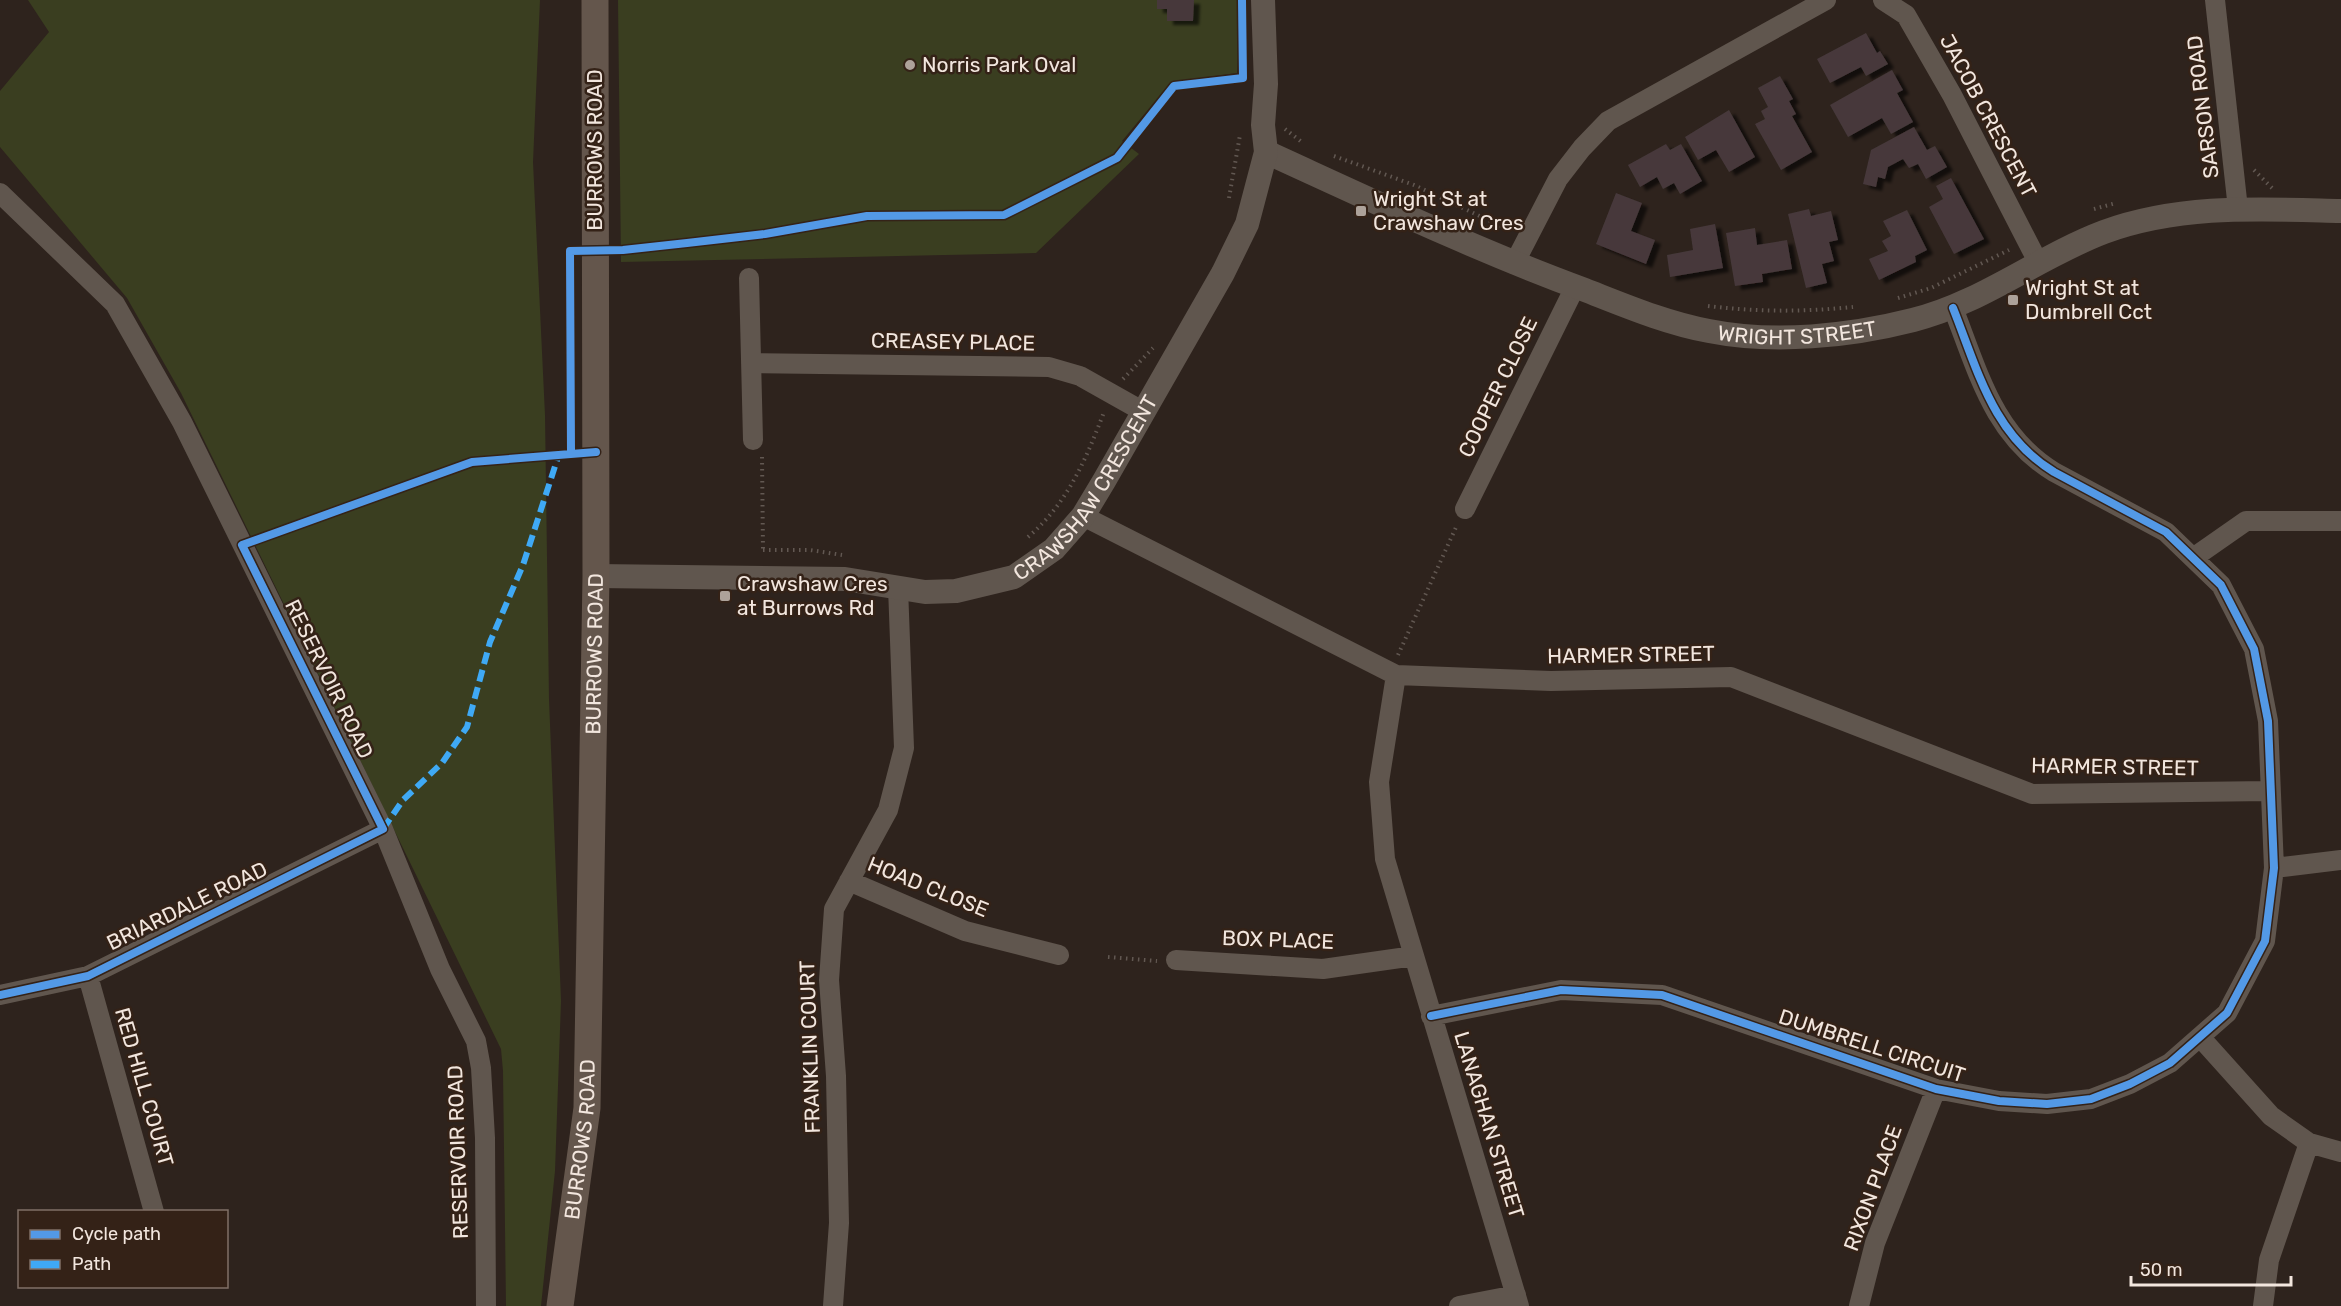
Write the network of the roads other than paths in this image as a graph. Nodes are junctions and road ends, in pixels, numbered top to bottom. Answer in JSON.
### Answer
{"nodes":[{"id":1,"x":595,"y":0,"type":"edge"},
{"id":2,"x":1263,"y":0,"type":"edge"},
{"id":3,"x":1826,"y":0,"type":"edge"},
{"id":4,"x":1883,"y":0,"type":"edge"},
{"id":5,"x":2215,"y":0,"type":"edge"},
{"id":6,"x":1266,"y":152,"type":"junction"},
{"id":7,"x":0,"y":193,"type":"edge"},
{"id":8,"x":2238,"y":209,"type":"junction"},
{"id":9,"x":2341,"y":211,"type":"edge"},
{"id":10,"x":1514,"y":264,"type":"junction"},
{"id":11,"x":2039,"y":264,"type":"junction"},
{"id":12,"x":749,"y":278,"type":"dead end"},
{"id":13,"x":1575,"y":286,"type":"junction"},
{"id":14,"x":1953,"y":308,"type":"junction"},
{"id":15,"x":751,"y":363,"type":"junction"},
{"id":16,"x":1144,"y":412,"type":"junction"},
{"id":17,"x":757,"y":447,"type":"road end"},
{"id":18,"x":1083,"y":516,"type":"junction"},
{"id":19,"x":1461,"y":517,"type":"road end"},
{"id":20,"x":2341,"y":521,"type":"edge"},
{"id":21,"x":2193,"y":558,"type":"junction"},
{"id":22,"x":596,"y":576,"type":"junction"},
{"id":23,"x":898,"y":587,"type":"junction"},
{"id":24,"x":1396,"y":667,"type":"junction"},
{"id":25,"x":2269,"y":791,"type":"junction"},
{"id":26,"x":383,"y":829,"type":"junction"},
{"id":27,"x":2341,"y":860,"type":"edge"},
{"id":28,"x":2274,"y":868,"type":"junction"},
{"id":29,"x":849,"y":881,"type":"junction"},
{"id":30,"x":1059,"y":955,"type":"dead end"},
{"id":31,"x":1414,"y":956,"type":"junction"},
{"id":32,"x":1171,"y":961,"type":"road end"},
{"id":33,"x":88,"y":976,"type":"junction"},
{"id":34,"x":0,"y":995,"type":"edge"},
{"id":35,"x":1431,"y":1016,"type":"junction"},
{"id":36,"x":2200,"y":1036,"type":"junction"},
{"id":37,"x":1936,"y":1089,"type":"junction"},
{"id":38,"x":2309,"y":1143,"type":"junction"},
{"id":39,"x":2341,"y":1152,"type":"edge"},
{"id":40,"x":153,"y":1210,"type":"edge"},
{"id":41,"x":1517,"y":1300,"type":"edge"},
{"id":42,"x":486,"y":1306,"type":"edge"},
{"id":43,"x":560,"y":1306,"type":"edge"},
{"id":44,"x":833,"y":1306,"type":"edge"},
{"id":45,"x":1459,"y":1306,"type":"edge"},
{"id":46,"x":1859,"y":1306,"type":"edge"},
{"id":47,"x":2263,"y":1306,"type":"edge"}],
"edges":[{"from":1,"to":22,"type":"main road","name":"BURROWS ROAD"},
{"from":2,"to":6,"type":"street","name":"CRAWSHAW CRESCENT"},
{"from":3,"to":10,"type":"street"},
{"from":4,"to":11,"type":"street","name":"JACOB CRESCENT"},
{"from":5,"to":8,"type":"street","name":"SARSON ROAD"},
{"from":6,"to":10,"type":"street","name":"WRIGHT STREET"},
{"from":6,"to":16,"type":"street","name":"CRAWSHAW CRESCENT"},
{"from":7,"to":26,"type":"street","name":"RESERVOIR ROAD"},
{"from":8,"to":9,"type":"street","name":"WRIGHT STREET"},
{"from":8,"to":11,"type":"street","name":"WRIGHT STREET"},
{"from":10,"to":13,"type":"street","name":"WRIGHT STREET"},
{"from":11,"to":14,"type":"street","name":"WRIGHT STREET"},
{"from":12,"to":15,"type":"street"},
{"from":13,"to":14,"type":"street","name":"WRIGHT STREET"},
{"from":13,"to":19,"type":"street","name":"COOPER CLOSE"},
{"from":14,"to":21,"type":"street","name":"DUMBRELL CIRCUIT"},
{"from":15,"to":16,"type":"street","name":"CREASEY PLACE"},
{"from":15,"to":17,"type":"street"},
{"from":16,"to":18,"type":"street","name":"CRAWSHAW CRESCENT"},
{"from":18,"to":23,"type":"street","name":"CRAWSHAW CRESCENT"},
{"from":18,"to":24,"type":"street","name":"HARMER STREET"},
{"from":20,"to":21,"type":"street"},
{"from":21,"to":25,"type":"street","name":"DUMBRELL CIRCUIT"},
{"from":22,"to":23,"type":"street","name":"CRAWSHAW CRESCENT"},
{"from":22,"to":43,"type":"main road","name":"BURROWS ROAD"},
{"from":23,"to":29,"type":"street","name":"FRANKLIN COURT"},
{"from":24,"to":25,"type":"street","name":"HARMER STREET"},
{"from":24,"to":31,"type":"street","name":"LANAGHAN STREET"},
{"from":25,"to":28,"type":"street","name":"DUMBRELL CIRCUIT"},
{"from":26,"to":33,"type":"street","name":"BRIARDALE ROAD"},
{"from":26,"to":42,"type":"street","name":"RESERVOIR ROAD"},
{"from":27,"to":28,"type":"street"},
{"from":28,"to":36,"type":"street","name":"DUMBRELL CIRCUIT"},
{"from":29,"to":30,"type":"street","name":"HOAD CLOSE"},
{"from":29,"to":44,"type":"street","name":"FRANKLIN COURT"},
{"from":31,"to":32,"type":"street","name":"BOX PLACE"},
{"from":31,"to":35,"type":"street","name":"LANAGHAN STREET"},
{"from":33,"to":34,"type":"street","name":"BRIARDALE ROAD"},
{"from":33,"to":40,"type":"street","name":"RED HILL COURT"},
{"from":35,"to":37,"type":"street","name":"DUMBRELL CIRCUIT"},
{"from":35,"to":41,"type":"street","name":"LANAGHAN STREET"},
{"from":36,"to":37,"type":"street","name":"DUMBRELL CIRCUIT"},
{"from":36,"to":38,"type":"street"},
{"from":37,"to":46,"type":"street","name":"RIXON PLACE"},
{"from":38,"to":39,"type":"street"},
{"from":38,"to":47,"type":"street"},
{"from":41,"to":45,"type":"street"}]}
